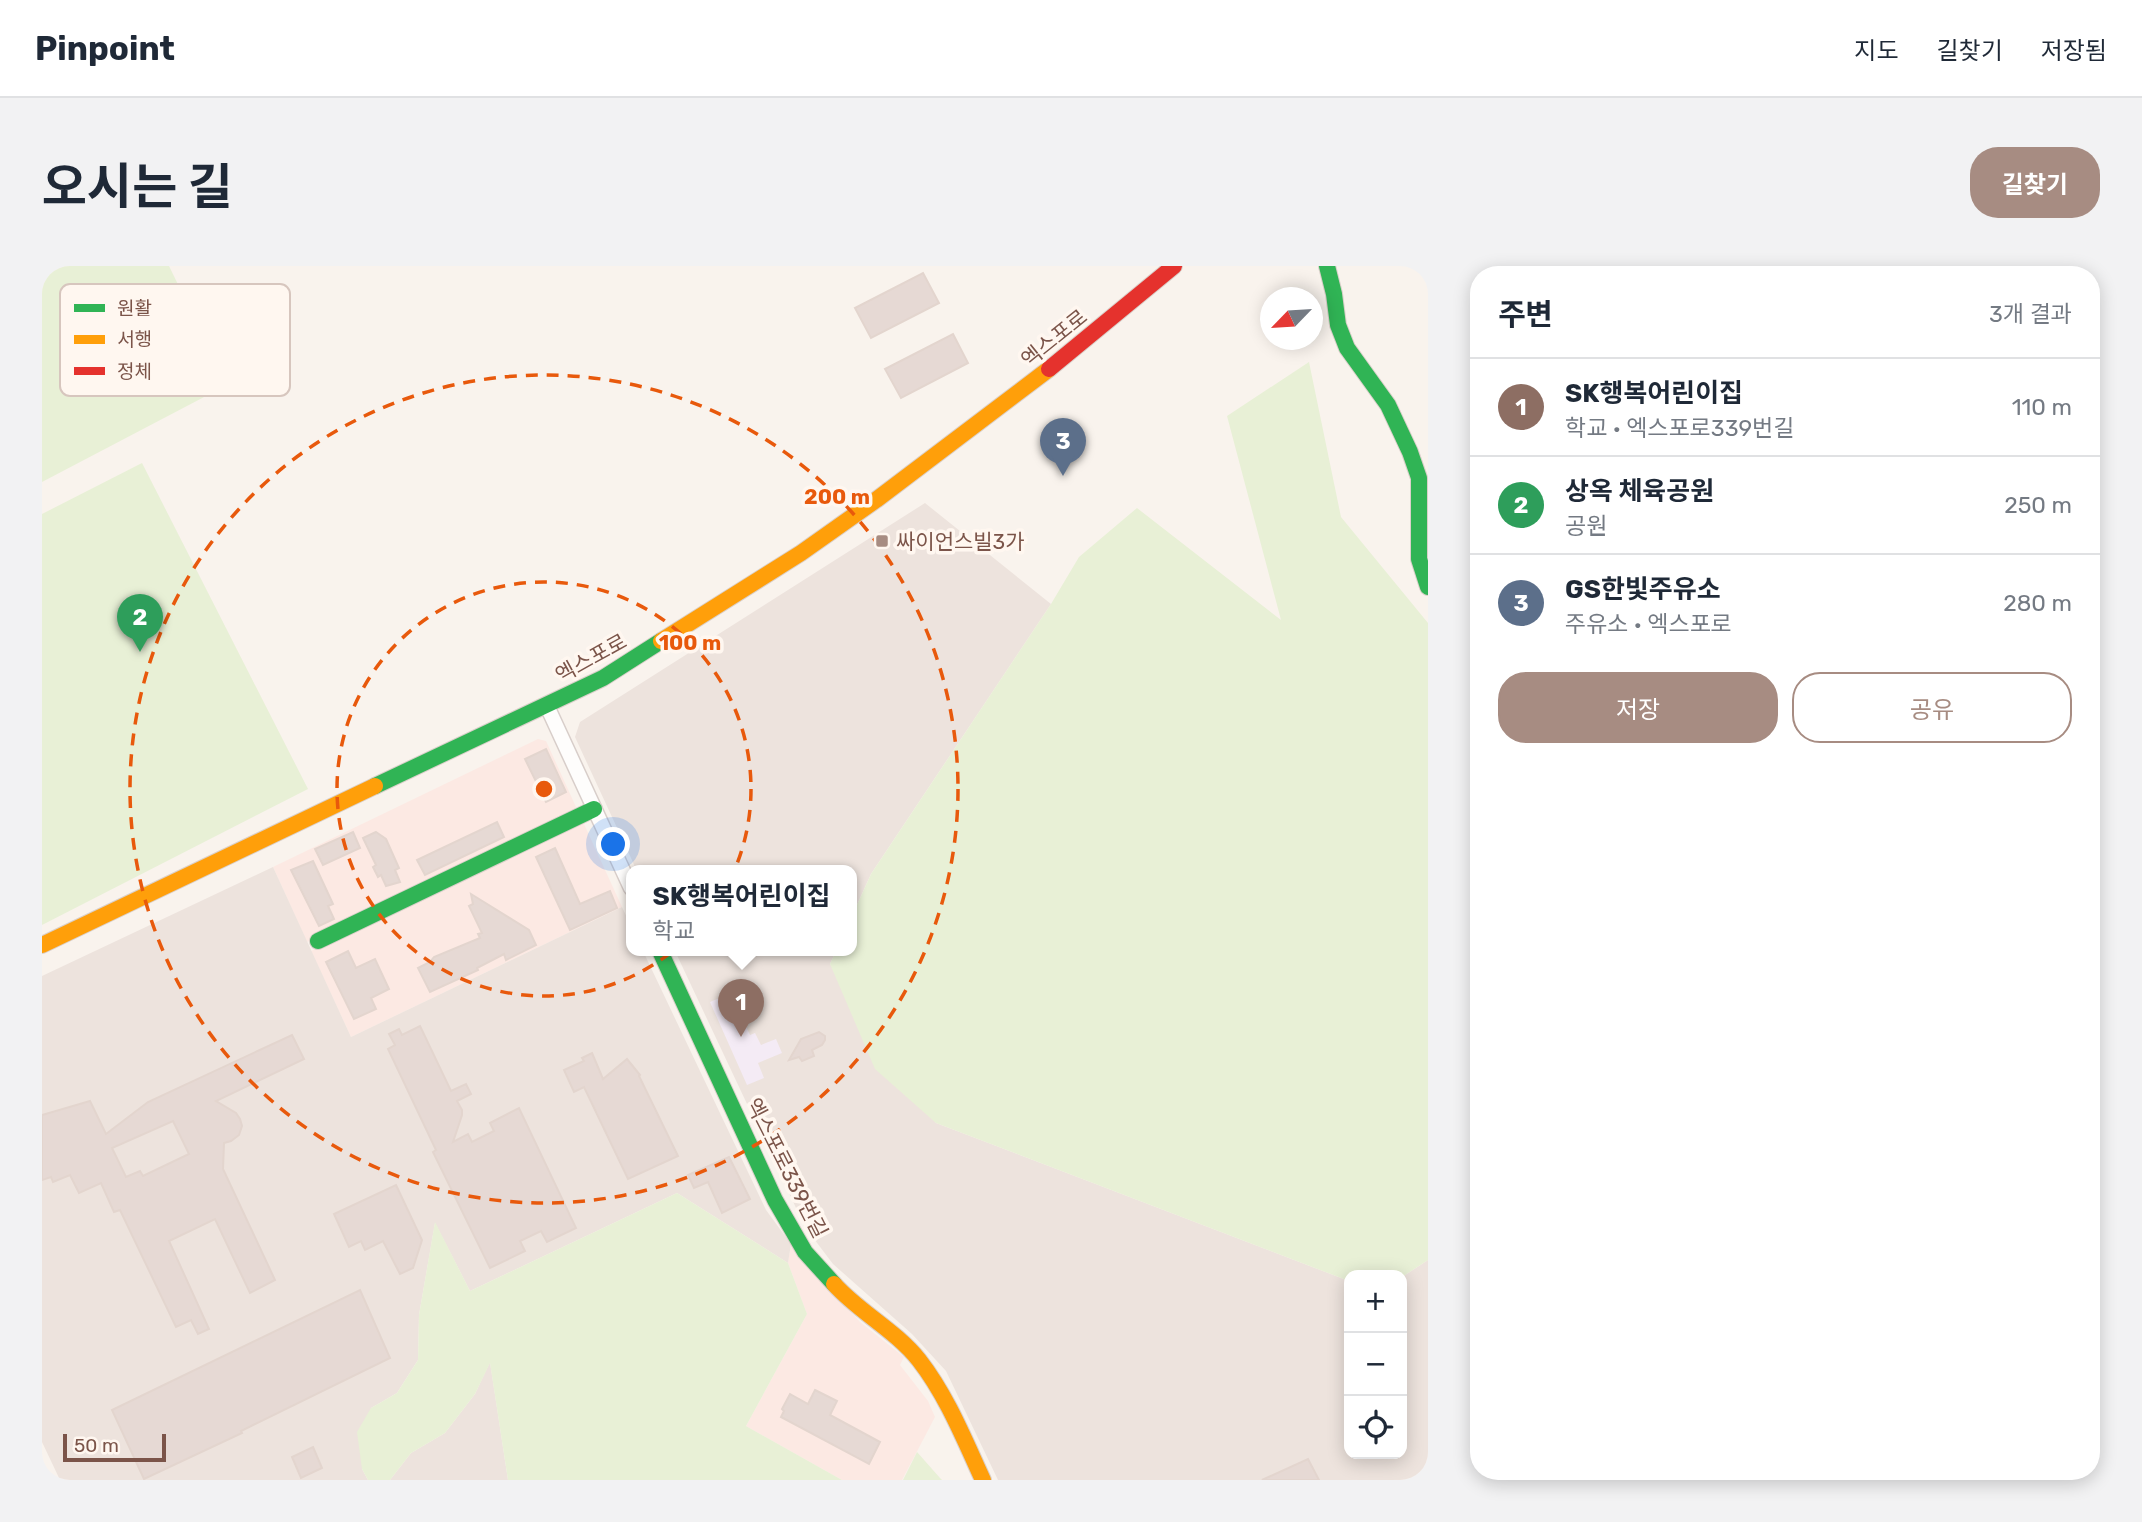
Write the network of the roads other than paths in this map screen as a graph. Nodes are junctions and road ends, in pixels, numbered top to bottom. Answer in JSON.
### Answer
{"nodes":[{"id":1,"x":1174,"y":266,"type":"edge"},
{"id":2,"x":1327,"y":266,"type":"edge"},
{"id":3,"x":1428,"y":587,"type":"edge"},
{"id":4,"x":547,"y":706,"type":"junction"},
{"id":5,"x":594,"y":809,"type":"junction"},
{"id":6,"x":626,"y":877,"type":"edge"},
{"id":7,"x":318,"y":941,"type":"dead end"},
{"id":8,"x":42,"y":945,"type":"edge"},
{"id":9,"x":662,"y":956,"type":"edge"},
{"id":10,"x":983,"y":1480,"type":"edge"}],
"edges":[{"from":1,"to":4,"type":"main road","name":"엑스포로"},
{"from":2,"to":3,"type":"main road"},
{"from":4,"to":5,"type":"street"},
{"from":4,"to":8,"type":"main road","name":"엑스포로"},
{"from":5,"to":6,"type":"street"},
{"from":5,"to":7,"type":"main road"},
{"from":9,"to":10,"type":"main road","name":"엑스포로339번길"}]}
